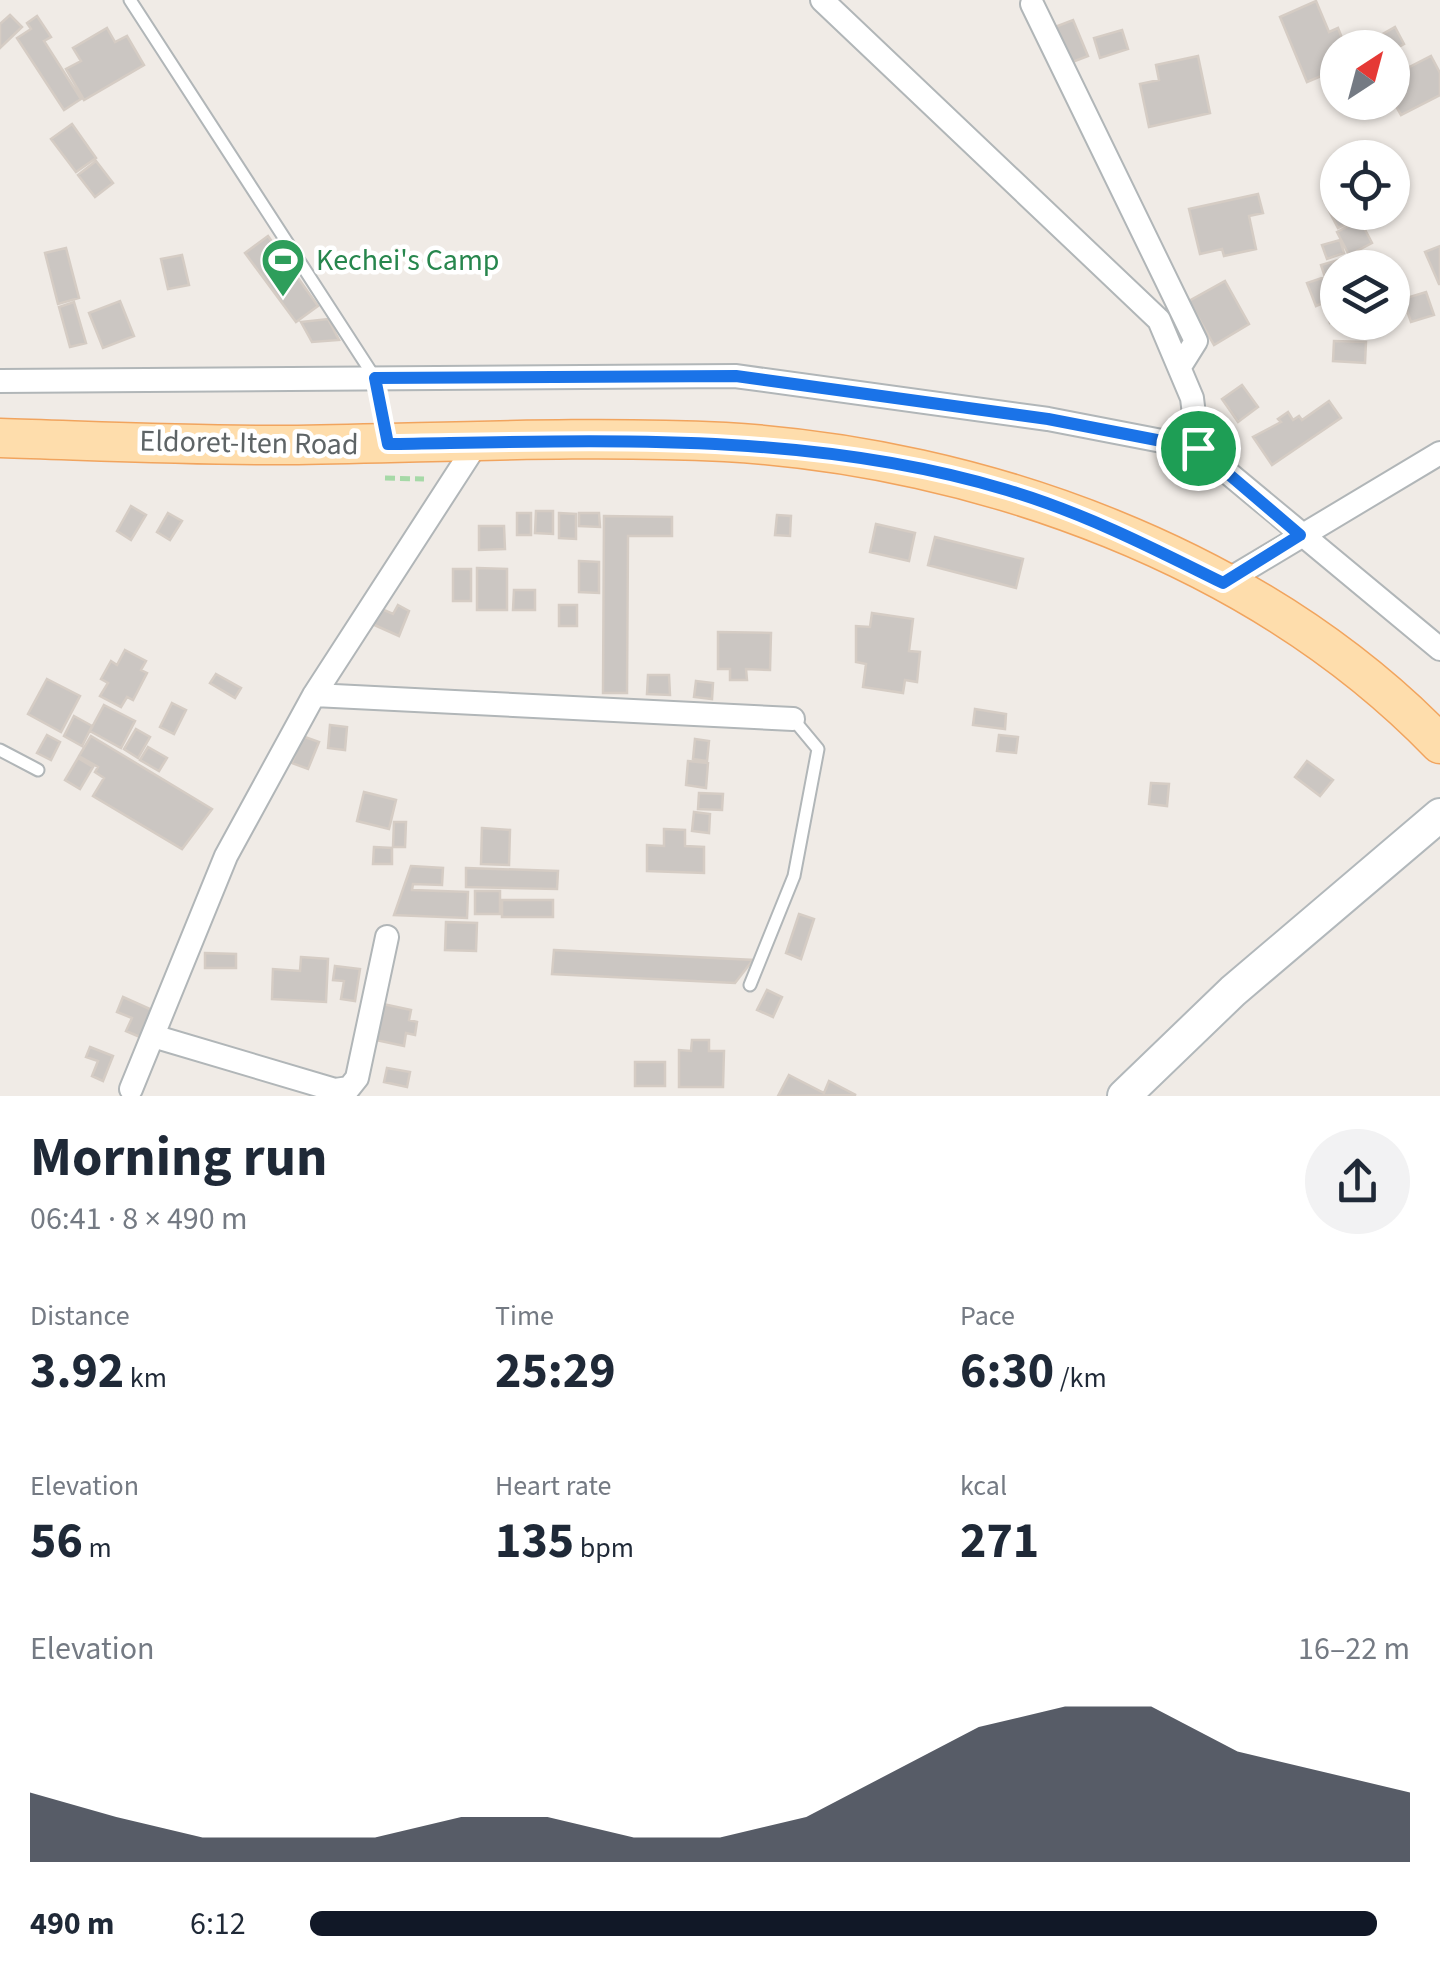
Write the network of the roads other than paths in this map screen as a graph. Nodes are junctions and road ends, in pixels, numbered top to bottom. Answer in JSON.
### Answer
{"nodes":[{"id":1,"x":130,"y":0,"type":"edge"},
{"id":2,"x":822,"y":0,"type":"edge"},
{"id":3,"x":1032,"y":4,"type":"dead end"},
{"id":4,"x":1182,"y":365,"type":"junction"},
{"id":5,"x":375,"y":378,"type":"junction"},
{"id":6,"x":0,"y":381,"type":"edge"},
{"id":7,"x":0,"y":438,"type":"edge"},
{"id":8,"x":477,"y":443,"type":"junction"},
{"id":9,"x":388,"y":444,"type":"junction"},
{"id":10,"x":1198,"y":448,"type":"junction"},
{"id":11,"x":1440,"y":453,"type":"edge"},
{"id":12,"x":1300,"y":535,"type":"junction"},
{"id":13,"x":1223,"y":583,"type":"junction"},
{"id":14,"x":1440,"y":649,"type":"edge"},
{"id":15,"x":314,"y":694,"type":"junction"},
{"id":16,"x":793,"y":719,"type":"joint"},
{"id":17,"x":1440,"y":744,"type":"edge"},
{"id":18,"x":0,"y":750,"type":"edge"},
{"id":19,"x":38,"y":770,"type":"dead end"},
{"id":20,"x":1440,"y":815,"type":"edge"},
{"id":21,"x":387,"y":937,"type":"dead end"},
{"id":22,"x":750,"y":985,"type":"dead end"},
{"id":23,"x":153,"y":1036,"type":"junction"},
{"id":24,"x":140,"y":1092,"type":"edge"},
{"id":25,"x":1124,"y":1096,"type":"edge"}],
"edges":[{"from":1,"to":5,"type":"lane"},
{"from":2,"to":4,"type":"street"},
{"from":3,"to":4,"type":"street"},
{"from":4,"to":10,"type":"street"},
{"from":5,"to":6,"type":"street"},
{"from":5,"to":9,"type":"lane"},
{"from":5,"to":10,"type":"street"},
{"from":7,"to":9,"type":"main road","name":"Eldoret-Iten Road"},
{"from":8,"to":9,"type":"main road","name":"Eldoret-Iten Road"},
{"from":8,"to":13,"type":"main road","name":"Eldoret-Iten Road"},
{"from":8,"to":15,"type":"street"},
{"from":10,"to":12,"type":"street"},
{"from":11,"to":12,"type":"street"},
{"from":12,"to":13,"type":"street"},
{"from":12,"to":14,"type":"street"},
{"from":13,"to":17,"type":"main road","name":"Eldoret-Iten Road"},
{"from":15,"to":16,"type":"street"},
{"from":15,"to":23,"type":"street"},
{"from":16,"to":22,"type":"lane"},
{"from":18,"to":19,"type":"lane"},
{"from":20,"to":25,"type":"main road"},
{"from":21,"to":23,"type":"street"},
{"from":23,"to":24,"type":"street"}]}
